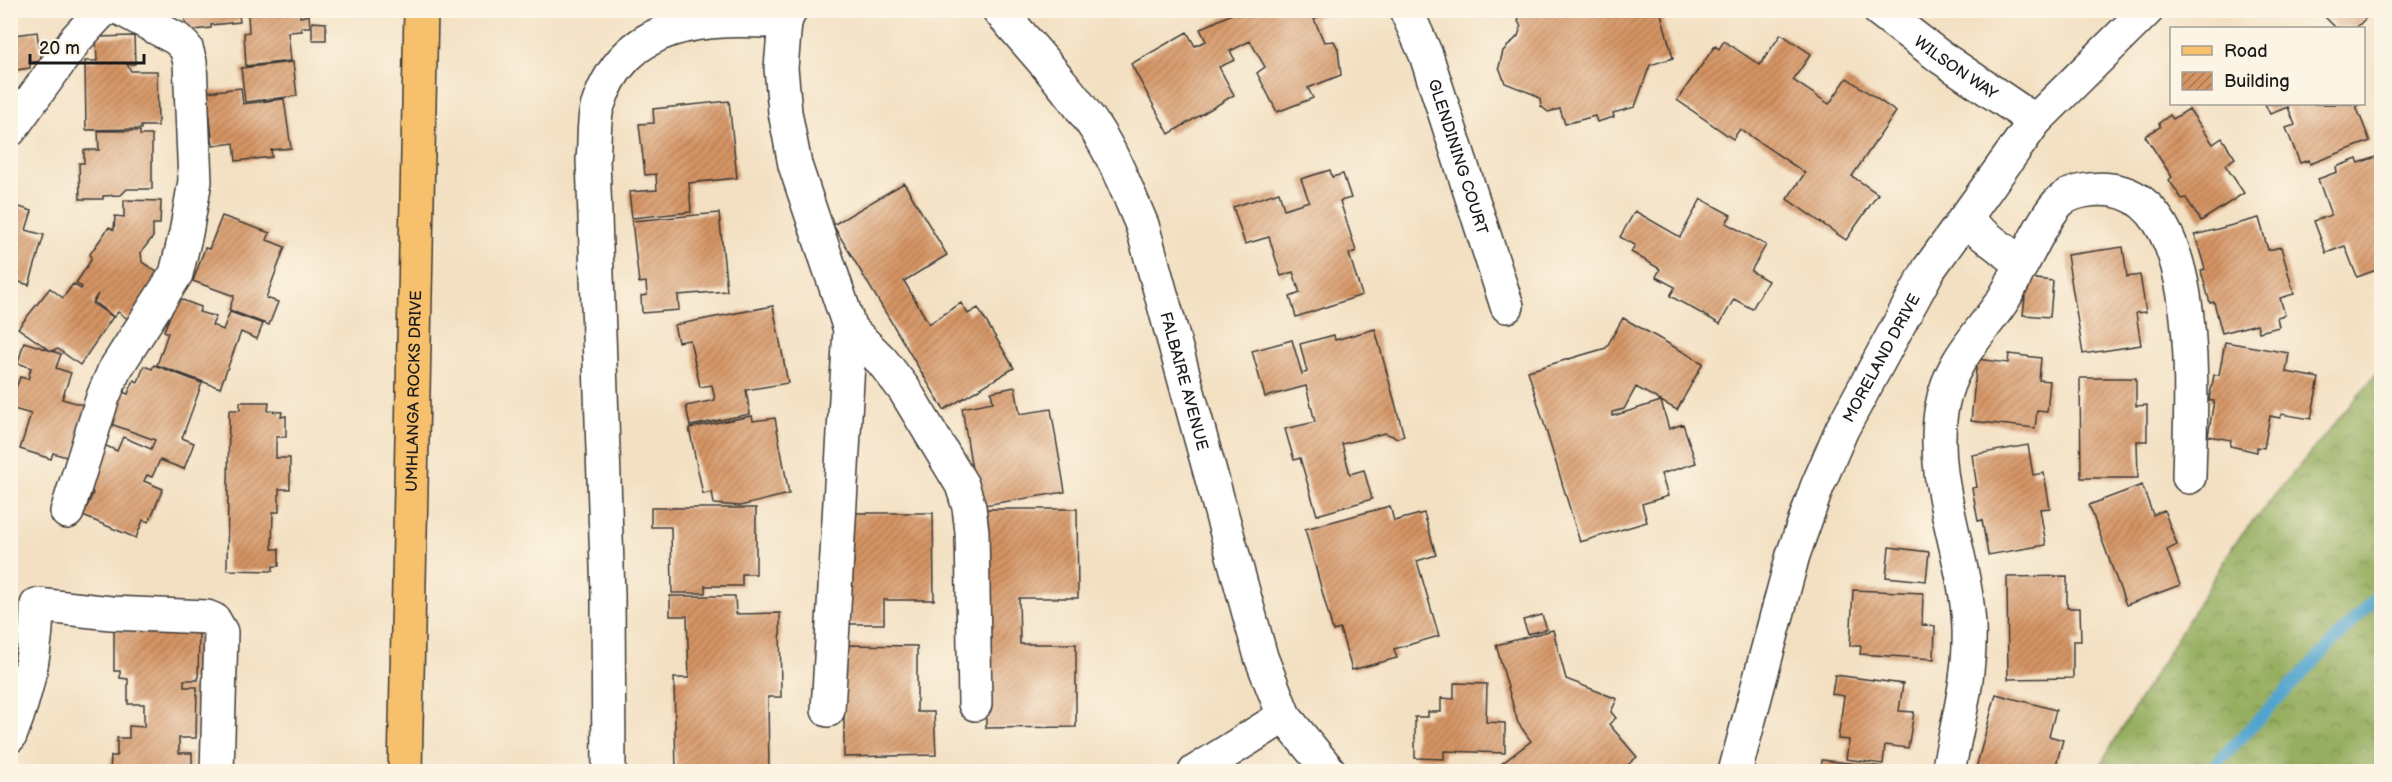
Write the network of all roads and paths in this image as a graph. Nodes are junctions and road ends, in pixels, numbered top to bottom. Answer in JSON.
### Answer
{"nodes":[{"id":1,"x":105,"y":10,"type":"edge"},
{"id":2,"x":123,"y":10,"type":"edge"},
{"id":3,"x":421,"y":10,"type":"edge"},
{"id":4,"x":999,"y":10,"type":"edge"},
{"id":5,"x":1406,"y":10,"type":"edge"},
{"id":6,"x":2147,"y":10,"type":"edge"},
{"id":7,"x":1892,"y":15,"type":"edge"},
{"id":8,"x":787,"y":16,"type":"edge"},
{"id":9,"x":2035,"y":121,"type":"junction"},
{"id":10,"x":10,"y":130,"type":"edge"},
{"id":11,"x":1964,"y":220,"type":"junction"},
{"id":12,"x":2022,"y":264,"type":"junction"},
{"id":13,"x":1508,"y":306,"type":"dead end"},
{"id":14,"x":850,"y":329,"type":"junction"},
{"id":15,"x":2189,"y":477,"type":"dead end"},
{"id":16,"x":67,"y":512,"type":"dead end"},
{"id":17,"x":975,"y":704,"type":"dead end"},
{"id":18,"x":828,"y":710,"type":"dead end"},
{"id":19,"x":1284,"y":716,"type":"junction"},
{"id":20,"x":10,"y":736,"type":"edge"},
{"id":21,"x":217,"y":771,"type":"edge"},
{"id":22,"x":405,"y":771,"type":"edge"},
{"id":23,"x":609,"y":771,"type":"edge"},
{"id":24,"x":1195,"y":771,"type":"edge"},
{"id":25,"x":1330,"y":771,"type":"edge"},
{"id":26,"x":1735,"y":771,"type":"edge"},
{"id":27,"x":1948,"y":771,"type":"edge"}],
"edges":[{"from":1,"to":10,"type":"street"},
{"from":2,"to":16,"type":"street"},
{"from":3,"to":22,"type":"main road","name":"UMHLANGA ROCKS DRIVE"},
{"from":4,"to":19,"type":"street","name":"FALBAIRE AVENUE"},
{"from":5,"to":13,"type":"street","name":"GLENDINING COURT"},
{"from":6,"to":9,"type":"street","name":"MORELAND DRIVE"},
{"from":7,"to":9,"type":"street","name":"WILSON WAY"},
{"from":8,"to":14,"type":"street"},
{"from":8,"to":23,"type":"street"},
{"from":9,"to":11,"type":"street","name":"MORELAND DRIVE"},
{"from":11,"to":12,"type":"street"},
{"from":11,"to":26,"type":"street","name":"MORELAND DRIVE"},
{"from":12,"to":15,"type":"street"},
{"from":12,"to":27,"type":"street"},
{"from":14,"to":17,"type":"street"},
{"from":14,"to":18,"type":"street"},
{"from":19,"to":24,"type":"street"},
{"from":19,"to":25,"type":"street","name":"FALBAIRE AVENUE"},
{"from":20,"to":21,"type":"street"}]}
